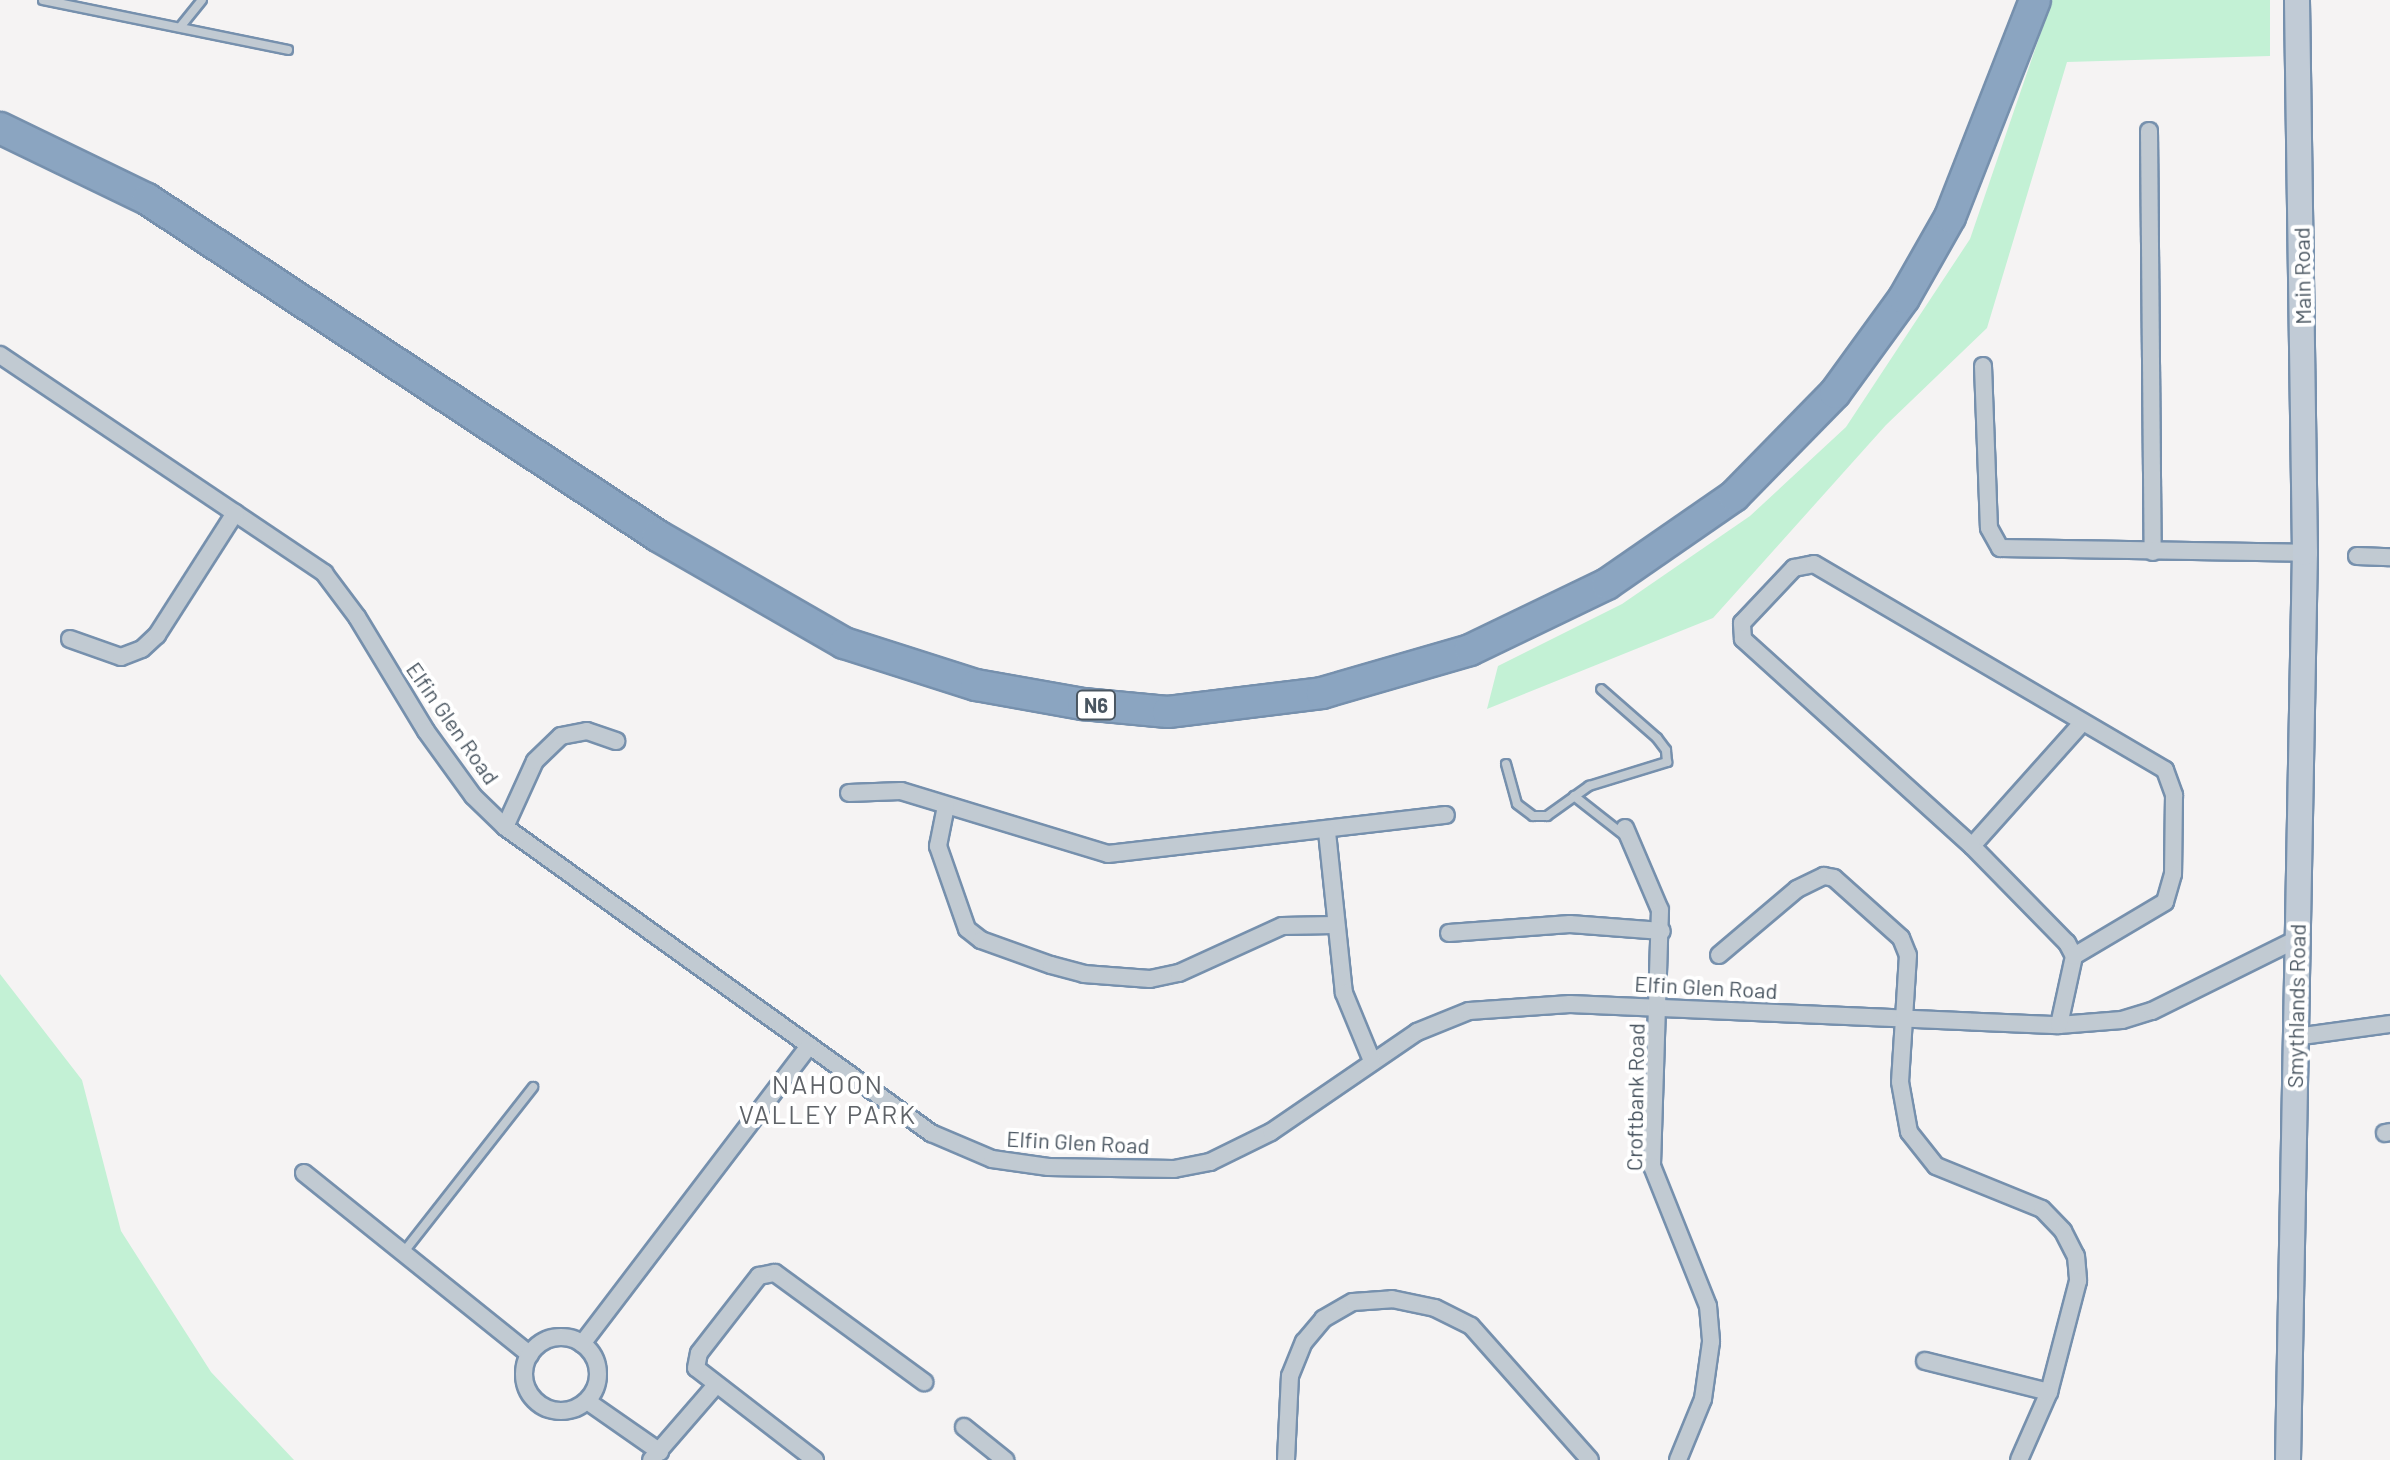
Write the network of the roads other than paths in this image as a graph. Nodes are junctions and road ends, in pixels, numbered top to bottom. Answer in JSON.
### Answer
{"nodes":[{"id":1,"x":43,"y":0,"type":"edge"},
{"id":2,"x":202,"y":0,"type":"edge"},
{"id":3,"x":2297,"y":0,"type":"edge"},
{"id":4,"x":80,"y":3,"type":"edge"},
{"id":5,"x":2027,"y":8,"type":"edge"},
{"id":6,"x":181,"y":26,"type":"junction"},
{"id":7,"x":288,"y":50,"type":"dead end"},
{"id":8,"x":0,"y":128,"type":"edge"},
{"id":9,"x":2149,"y":131,"type":"dead end"},
{"id":10,"x":0,"y":355,"type":"edge"},
{"id":11,"x":1983,"y":366,"type":"dead end"},
{"id":12,"x":235,"y":513,"type":"junction"},
{"id":13,"x":2153,"y":552,"type":"junction"},
{"id":14,"x":2305,"y":553,"type":"junction"},
{"id":15,"x":2357,"y":556,"type":"dead end"},
{"id":16,"x":2390,"y":557,"type":"edge"},
{"id":17,"x":70,"y":639,"type":"dead end"},
{"id":18,"x":1601,"y":689,"type":"dead end"},
{"id":19,"x":2082,"y":723,"type":"junction"},
{"id":20,"x":616,"y":741,"type":"dead end"},
{"id":21,"x":1506,"y":764,"type":"dead end"},
{"id":22,"x":849,"y":793,"type":"dead end"},
{"id":23,"x":1574,"y":796,"type":"junction"},
{"id":24,"x":946,"y":806,"type":"junction"},
{"id":25,"x":1446,"y":815,"type":"dead end"},
{"id":26,"x":505,"y":827,"type":"junction"},
{"id":27,"x":1327,"y":832,"type":"junction"},
{"id":28,"x":1627,"y":832,"type":"joint"},
{"id":29,"x":1972,"y":846,"type":"junction"},
{"id":30,"x":1334,"y":925,"type":"junction"},
{"id":31,"x":1662,"y":931,"type":"junction"},
{"id":32,"x":1449,"y":933,"type":"dead end"},
{"id":33,"x":2297,"y":939,"type":"junction"},
{"id":34,"x":1719,"y":955,"type":"dead end"},
{"id":35,"x":2074,"y":956,"type":"junction"},
{"id":36,"x":1659,"y":1007,"type":"junction"},
{"id":37,"x":1904,"y":1018,"type":"junction"},
{"id":38,"x":2390,"y":1024,"type":"edge"},
{"id":39,"x":2059,"y":1025,"type":"junction"},
{"id":40,"x":2295,"y":1037,"type":"junction"},
{"id":41,"x":809,"y":1046,"type":"junction"},
{"id":42,"x":1372,"y":1061,"type":"junction"},
{"id":43,"x":533,"y":1087,"type":"dead end"},
{"id":44,"x":304,"y":1173,"type":"dead end"},
{"id":45,"x":403,"y":1253,"type":"junction"},
{"id":46,"x":582,"y":1344,"type":"junction"},
{"id":47,"x":530,"y":1355,"type":"junction"},
{"id":48,"x":1925,"y":1361,"type":"dead end"},
{"id":49,"x":924,"y":1382,"type":"dead end"},
{"id":50,"x":715,"y":1386,"type":"junction"},
{"id":51,"x":2049,"y":1392,"type":"junction"},
{"id":52,"x":587,"y":1401,"type":"junction"},
{"id":53,"x":964,"y":1427,"type":"dead end"},
{"id":54,"x":656,"y":1456,"type":"edge"},
{"id":55,"x":815,"y":1460,"type":"edge"},
{"id":56,"x":1005,"y":1460,"type":"edge"},
{"id":57,"x":1286,"y":1460,"type":"edge"},
{"id":58,"x":1590,"y":1460,"type":"edge"},
{"id":59,"x":1678,"y":1460,"type":"edge"},
{"id":60,"x":2019,"y":1460,"type":"edge"},
{"id":61,"x":2288,"y":1460,"type":"edge"}],
"edges":[{"from":1,"to":4,"type":"lane"},
{"from":2,"to":6,"type":"lane"},
{"from":3,"to":14,"type":"main road","name":"Main Road"},
{"from":4,"to":6,"type":"lane"},
{"from":5,"to":8,"type":"highway","number":"N6"},
{"from":6,"to":7,"type":"lane"},
{"from":9,"to":13,"type":"street"},
{"from":10,"to":12,"type":"street","name":"Elfin Glen Road"},
{"from":11,"to":13,"type":"street"},
{"from":12,"to":17,"type":"street"},
{"from":12,"to":26,"type":"street","name":"Elfin Glen Road"},
{"from":13,"to":14,"type":"street"},
{"from":14,"to":33,"type":"main road","name":"Smythlands Road"},
{"from":15,"to":16,"type":"street"},
{"from":18,"to":23,"type":"lane"},
{"from":19,"to":29,"type":"street"},
{"from":19,"to":29,"type":"street"},
{"from":19,"to":35,"type":"street"},
{"from":20,"to":26,"type":"street"},
{"from":21,"to":23,"type":"lane"},
{"from":22,"to":24,"type":"street"},
{"from":23,"to":28,"type":"lane"},
{"from":24,"to":27,"type":"street"},
{"from":24,"to":30,"type":"street"},
{"from":25,"to":27,"type":"street"},
{"from":26,"to":41,"type":"street","name":"Elfin Glen Road"},
{"from":27,"to":30,"type":"street"},
{"from":28,"to":31,"type":"street","name":"Croftbank Road"},
{"from":29,"to":35,"type":"street"},
{"from":30,"to":42,"type":"street"},
{"from":31,"to":32,"type":"street"},
{"from":31,"to":36,"type":"street","name":"Croftbank Road"},
{"from":33,"to":39,"type":"street","name":"Elfin Glen Road"},
{"from":33,"to":40,"type":"main road","name":"Smythlands Road"},
{"from":34,"to":37,"type":"street"},
{"from":35,"to":39,"type":"street"},
{"from":36,"to":37,"type":"street","name":"Elfin Glen Road"},
{"from":36,"to":42,"type":"street","name":"Elfin Glen Road"},
{"from":36,"to":59,"type":"street","name":"Croftbank Road"},
{"from":37,"to":39,"type":"street","name":"Elfin Glen Road"},
{"from":37,"to":51,"type":"street"},
{"from":38,"to":40,"type":"street"},
{"from":40,"to":61,"type":"main road","name":"Smythlands Road"},
{"from":41,"to":42,"type":"street","name":"Elfin Glen Road"},
{"from":41,"to":46,"type":"street"},
{"from":43,"to":45,"type":"lane"},
{"from":44,"to":45,"type":"street"},
{"from":45,"to":47,"type":"street"},
{"from":46,"to":47,"type":"street"},
{"from":46,"to":52,"type":"street"},
{"from":47,"to":52,"type":"street"},
{"from":48,"to":51,"type":"street"},
{"from":49,"to":50,"type":"street"},
{"from":50,"to":54,"type":"street"},
{"from":50,"to":55,"type":"street"},
{"from":51,"to":60,"type":"street"},
{"from":52,"to":54,"type":"street"},
{"from":53,"to":56,"type":"street"},
{"from":57,"to":58,"type":"street"}]}
